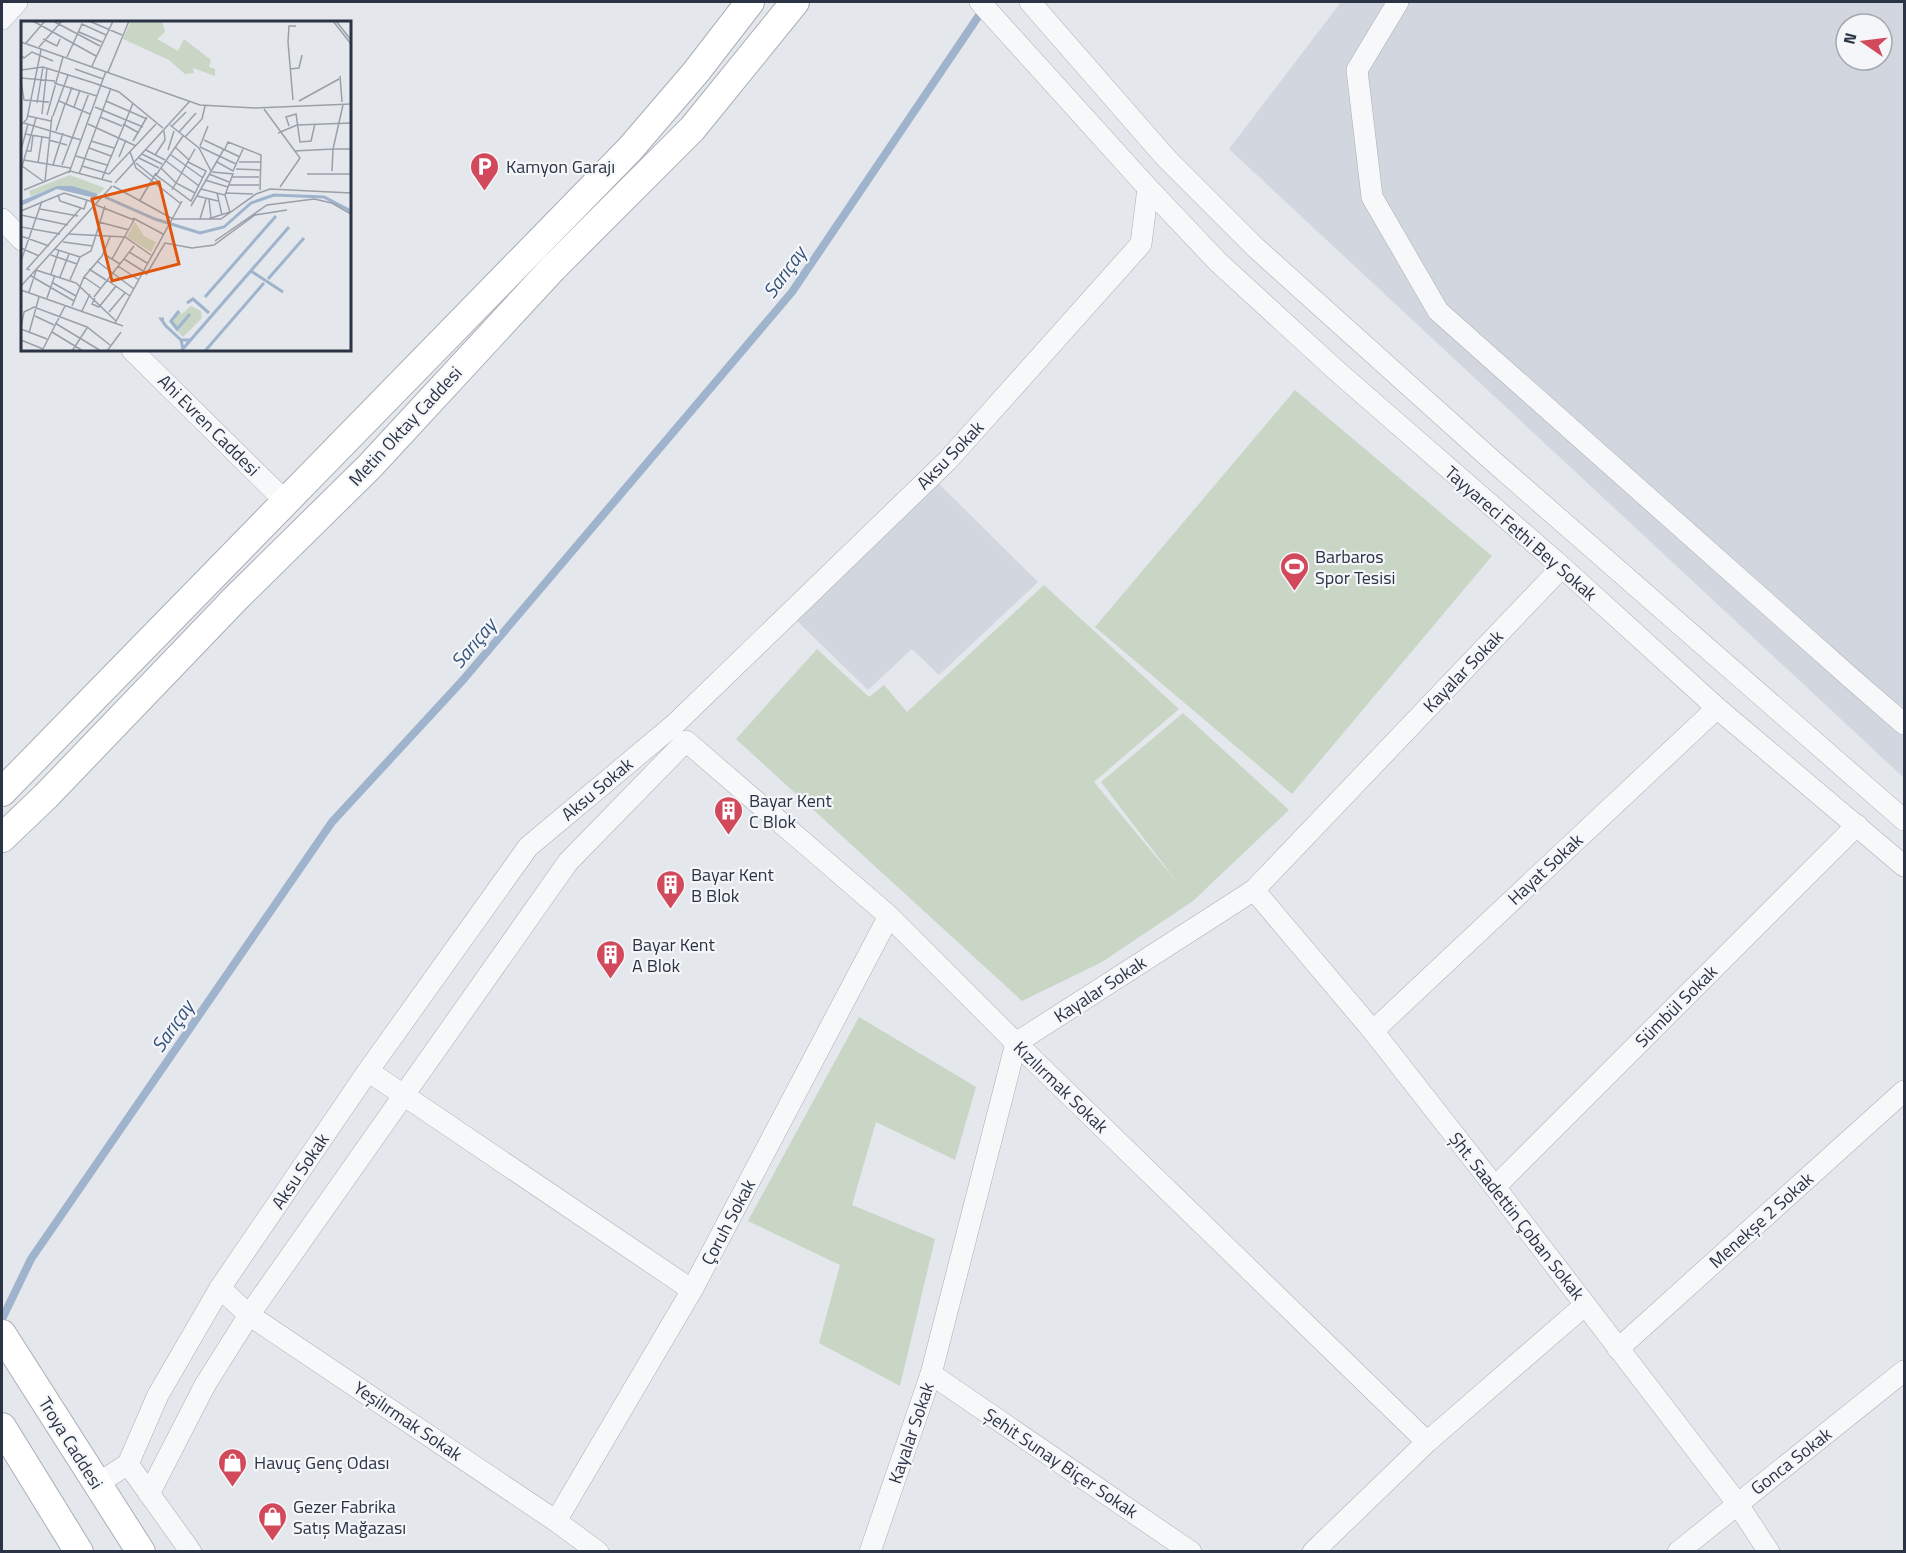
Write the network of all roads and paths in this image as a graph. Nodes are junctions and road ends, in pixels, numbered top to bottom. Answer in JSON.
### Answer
{"nodes":[{"id":1,"x":17,"y":2,"type":"edge"},
{"id":2,"x":750,"y":2,"type":"edge"},
{"id":3,"x":795,"y":2,"type":"edge"},
{"id":4,"x":980,"y":2,"type":"edge"},
{"id":5,"x":1030,"y":2,"type":"edge"},
{"id":6,"x":1398,"y":2,"type":"edge"},
{"id":7,"x":2,"y":19,"type":"edge"},
{"id":8,"x":1148,"y":188,"type":"junction"},
{"id":9,"x":2,"y":219,"type":"edge"},
{"id":10,"x":21,"y":239,"type":"edge"},
{"id":11,"x":133,"y":351,"type":"edge"},
{"id":12,"x":285,"y":501,"type":"junction"},
{"id":13,"x":1562,"y":567,"type":"junction"},
{"id":14,"x":1717,"y":708,"type":"junction"},
{"id":15,"x":1905,"y":724,"type":"edge"},
{"id":16,"x":686,"y":741,"type":"joint"},
{"id":17,"x":2,"y":792,"type":"edge"},
{"id":18,"x":1905,"y":820,"type":"edge"},
{"id":19,"x":1857,"y":825,"type":"junction"},
{"id":20,"x":2,"y":838,"type":"edge"},
{"id":21,"x":1905,"y":866,"type":"edge"},
{"id":22,"x":1254,"y":890,"type":"junction"},
{"id":23,"x":889,"y":916,"type":"junction"},
{"id":24,"x":1373,"y":1031,"type":"junction"},
{"id":25,"x":1016,"y":1043,"type":"junction"},
{"id":26,"x":368,"y":1071,"type":"junction"},
{"id":27,"x":1905,"y":1090,"type":"edge"},
{"id":28,"x":405,"y":1097,"type":"junction"},
{"id":29,"x":1496,"y":1187,"type":"junction"},
{"id":30,"x":220,"y":1288,"type":"junction"},
{"id":31,"x":692,"y":1290,"type":"junction"},
{"id":32,"x":1585,"y":1305,"type":"junction"},
{"id":33,"x":249,"y":1316,"type":"junction"},
{"id":34,"x":2,"y":1334,"type":"edge"},
{"id":35,"x":1618,"y":1349,"type":"junction"},
{"id":36,"x":1905,"y":1371,"type":"edge"},
{"id":37,"x":931,"y":1374,"type":"junction"},
{"id":38,"x":2,"y":1427,"type":"edge"},
{"id":39,"x":1427,"y":1442,"type":"junction"},
{"id":40,"x":128,"y":1464,"type":"junction"},
{"id":41,"x":97,"y":1484,"type":"junction"},
{"id":42,"x":149,"y":1494,"type":"junction"},
{"id":43,"x":1737,"y":1503,"type":"junction"},
{"id":44,"x":556,"y":1521,"type":"junction"},
{"id":45,"x":76,"y":1550,"type":"edge"},
{"id":46,"x":141,"y":1551,"type":"edge"},
{"id":47,"x":191,"y":1551,"type":"edge"},
{"id":48,"x":598,"y":1551,"type":"edge"},
{"id":49,"x":870,"y":1551,"type":"edge"},
{"id":50,"x":1191,"y":1551,"type":"edge"},
{"id":51,"x":1313,"y":1551,"type":"edge"},
{"id":52,"x":1678,"y":1551,"type":"edge"},
{"id":53,"x":1769,"y":1551,"type":"edge"}],
"edges":[{"from":1,"to":7,"type":"street"},
{"from":2,"to":12,"type":"main road","name":"Metin Oktay Caddesi"},
{"from":3,"to":20,"type":"main road","name":"Metin Oktay Caddesi"},
{"from":4,"to":8,"type":"street","name":"Tayyareci Fethi Bey Sokak"},
{"from":5,"to":18,"type":"street","name":"Tayyareci Fethi Bey Sokak"},
{"from":6,"to":15,"type":"street"},
{"from":8,"to":13,"type":"street","name":"Tayyareci Fethi Bey Sokak"},
{"from":8,"to":26,"type":"street","name":"Aksu Sokak"},
{"from":9,"to":10,"type":"street"},
{"from":11,"to":12,"type":"street","name":"Ahi Evren Caddesi"},
{"from":12,"to":17,"type":"main road","name":"Metin Oktay Caddesi"},
{"from":13,"to":14,"type":"street","name":"Tayyareci Fethi Bey Sokak"},
{"from":13,"to":22,"type":"street","name":"Kayalar Sokak"},
{"from":14,"to":19,"type":"street","name":"Tayyareci Fethi Bey Sokak"},
{"from":14,"to":24,"type":"street","name":"Hayat Sokak"},
{"from":16,"to":23,"type":"street","name":"Kızılırmak Sokak"},
{"from":16,"to":28,"type":"street","name":"Aksu Sokak"},
{"from":19,"to":21,"type":"street","name":"Tayyareci Fethi Bey Sokak"},
{"from":19,"to":29,"type":"street","name":"Sümbül Sokak"},
{"from":22,"to":24,"type":"street","name":"Şht. Saadettin Çoban Sokak"},
{"from":22,"to":25,"type":"street","name":"Kayalar Sokak"},
{"from":23,"to":25,"type":"street","name":"Kızılırmak Sokak"},
{"from":23,"to":31,"type":"street","name":"Çoruh Sokak"},
{"from":24,"to":29,"type":"street","name":"Şht. Saadettin Çoban Sokak"},
{"from":25,"to":37,"type":"street","name":"Kayalar Sokak"},
{"from":25,"to":39,"type":"street","name":"Kızılırmak Sokak"},
{"from":26,"to":28,"type":"street"},
{"from":26,"to":30,"type":"street","name":"Aksu Sokak"},
{"from":27,"to":35,"type":"street","name":"Menekşe 2 Sokak"},
{"from":28,"to":31,"type":"street"},
{"from":28,"to":33,"type":"street","name":"Aksu Sokak"},
{"from":29,"to":32,"type":"street","name":"Şht. Saadettin Çoban Sokak"},
{"from":30,"to":33,"type":"street","name":"Yeşilırmak Sokak"},
{"from":30,"to":40,"type":"street","name":"Aksu Sokak"},
{"from":31,"to":44,"type":"street","name":"Çoruh Sokak"},
{"from":32,"to":35,"type":"street","name":"Şht. Saadettin Çoban Sokak"},
{"from":32,"to":39,"type":"street"},
{"from":33,"to":42,"type":"street","name":"Aksu Sokak"},
{"from":33,"to":44,"type":"street","name":"Yeşilırmak Sokak"},
{"from":34,"to":41,"type":"main road","name":"Troya Caddesi"},
{"from":35,"to":43,"type":"street","name":"Şht. Saadettin Çoban Sokak"},
{"from":36,"to":43,"type":"street","name":"Gonca Sokak"},
{"from":37,"to":49,"type":"street","name":"Kayalar Sokak"},
{"from":37,"to":50,"type":"street","name":"Şehit Sunay Biçer Sokak"},
{"from":38,"to":45,"type":"main road"},
{"from":39,"to":51,"type":"street"},
{"from":40,"to":41,"type":"street"},
{"from":40,"to":42,"type":"street"},
{"from":41,"to":46,"type":"main road","name":"Troya Caddesi"},
{"from":42,"to":47,"type":"street"},
{"from":43,"to":52,"type":"street","name":"Gonca Sokak"},
{"from":43,"to":53,"type":"street","name":"Şht. Saadettin Çoban Sokak"},
{"from":44,"to":48,"type":"street","name":"Yeşilırmak Sokak"}]}
